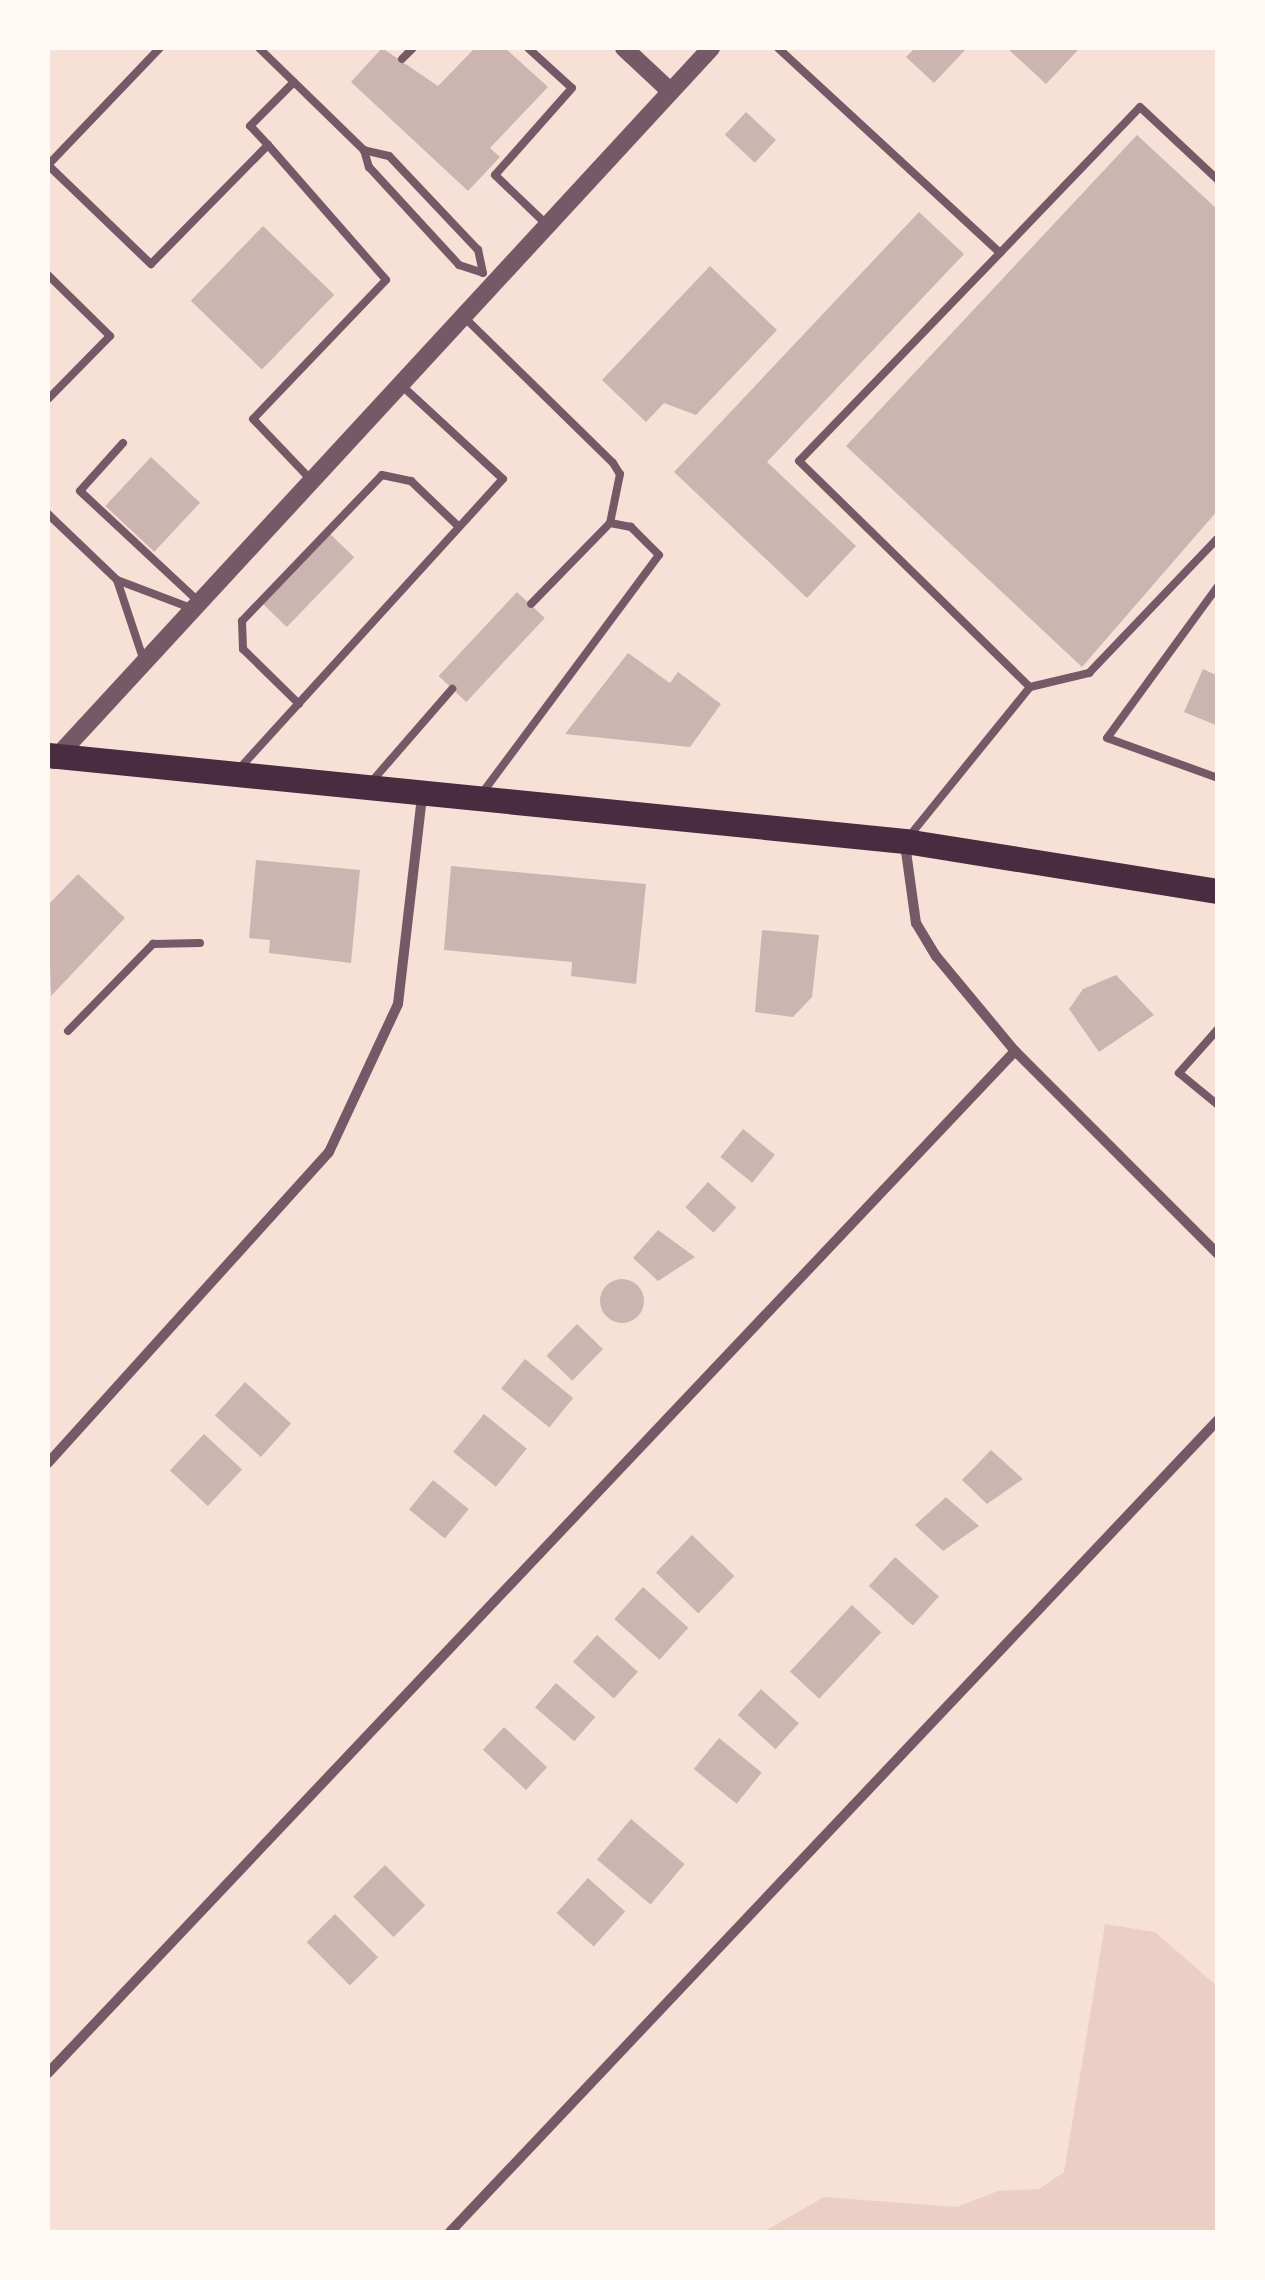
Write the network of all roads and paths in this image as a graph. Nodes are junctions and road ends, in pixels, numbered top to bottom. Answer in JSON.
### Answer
{"nodes":[{"id":1,"x":160,"y":48,"type":"edge"},
{"id":2,"x":259,"y":48,"type":"edge"},
{"id":3,"x":413,"y":48,"type":"edge"},
{"id":4,"x":528,"y":48,"type":"edge"},
{"id":5,"x":624,"y":48,"type":"edge"},
{"id":6,"x":711,"y":48,"type":"edge"},
{"id":7,"x":778,"y":48,"type":"edge"},
{"id":8,"x":402,"y":59,"type":"dead end"},
{"id":9,"x":294,"y":82,"type":"junction"},
{"id":10,"x":670,"y":92,"type":"junction"},
{"id":11,"x":268,"y":145,"type":"junction"},
{"id":12,"x":364,"y":150,"type":"junction"},
{"id":13,"x":48,"y":165,"type":"edge"},
{"id":14,"x":1218,"y":180,"type":"edge"},
{"id":15,"x":547,"y":225,"type":"junction"},
{"id":16,"x":1000,"y":253,"type":"junction"},
{"id":17,"x":48,"y":275,"type":"edge"},
{"id":18,"x":488,"y":278,"type":"junction"},
{"id":19,"x":463,"y":316,"type":"junction"},
{"id":20,"x":400,"y":384,"type":"junction"},
{"id":21,"x":48,"y":399,"type":"edge"},
{"id":22,"x":123,"y":444,"type":"dead end"},
{"id":23,"x":311,"y":480,"type":"junction"},
{"id":24,"x":48,"y":514,"type":"edge"},
{"id":25,"x":610,"y":522,"type":"junction"},
{"id":26,"x":459,"y":527,"type":"junction"},
{"id":27,"x":1218,"y":538,"type":"edge"},
{"id":28,"x":117,"y":580,"type":"junction"},
{"id":29,"x":1218,"y":586,"type":"edge"},
{"id":30,"x":531,"y":604,"type":"dead end"},
{"id":31,"x":196,"y":606,"type":"junction"},
{"id":32,"x":144,"y":662,"type":"junction"},
{"id":33,"x":1030,"y":687,"type":"junction"},
{"id":34,"x":452,"y":689,"type":"dead end"},
{"id":35,"x":298,"y":704,"type":"junction"},
{"id":36,"x":51,"y":759,"type":"edge"},
{"id":37,"x":233,"y":776,"type":"junction"},
{"id":38,"x":1218,"y":778,"type":"edge"},
{"id":39,"x":364,"y":791,"type":"junction"},
{"id":40,"x":422,"y":798,"type":"junction"},
{"id":41,"x":474,"y":803,"type":"junction"},
{"id":42,"x":905,"y":841,"type":"junction"},
{"id":43,"x":1218,"y":891,"type":"edge"},
{"id":44,"x":200,"y":943,"type":"dead end"},
{"id":45,"x":1218,"y":1029,"type":"edge"},
{"id":46,"x":68,"y":1031,"type":"dead end"},
{"id":47,"x":1015,"y":1051,"type":"junction"},
{"id":48,"x":1218,"y":1105,"type":"edge"},
{"id":49,"x":1218,"y":1254,"type":"edge"},
{"id":50,"x":1218,"y":1420,"type":"edge"},
{"id":51,"x":48,"y":1463,"type":"edge"},
{"id":52,"x":48,"y":2074,"type":"edge"},
{"id":53,"x":450,"y":2232,"type":"edge"}],
"edges":[{"from":1,"to":13,"type":"lane"},
{"from":2,"to":9,"type":"lane"},
{"from":3,"to":8,"type":"lane"},
{"from":4,"to":15,"type":"lane"},
{"from":5,"to":10,"type":"street"},
{"from":6,"to":10,"type":"street"},
{"from":7,"to":16,"type":"lane"},
{"from":9,"to":11,"type":"lane"},
{"from":9,"to":12,"type":"lane"},
{"from":10,"to":15,"type":"street"},
{"from":11,"to":13,"type":"lane"},
{"from":11,"to":23,"type":"lane"},
{"from":12,"to":18,"type":"lane"},
{"from":12,"to":18,"type":"lane"},
{"from":14,"to":16,"type":"lane"},
{"from":15,"to":18,"type":"street"},
{"from":16,"to":33,"type":"lane"},
{"from":17,"to":21,"type":"lane"},
{"from":18,"to":19,"type":"street"},
{"from":19,"to":20,"type":"street"},
{"from":19,"to":25,"type":"lane"},
{"from":20,"to":23,"type":"street"},
{"from":20,"to":26,"type":"lane"},
{"from":22,"to":31,"type":"lane"},
{"from":23,"to":31,"type":"street"},
{"from":24,"to":28,"type":"lane"},
{"from":25,"to":30,"type":"lane"},
{"from":25,"to":41,"type":"lane"},
{"from":26,"to":35,"type":"lane"},
{"from":26,"to":35,"type":"lane"},
{"from":27,"to":33,"type":"lane"},
{"from":28,"to":31,"type":"lane"},
{"from":28,"to":32,"type":"lane"},
{"from":29,"to":38,"type":"lane"},
{"from":31,"to":32,"type":"street"},
{"from":32,"to":36,"type":"street"},
{"from":33,"to":42,"type":"lane"},
{"from":34,"to":39,"type":"lane"},
{"from":35,"to":37,"type":"lane"},
{"from":36,"to":37,"type":"main road"},
{"from":37,"to":39,"type":"main road"},
{"from":39,"to":40,"type":"main road"},
{"from":40,"to":41,"type":"main road"},
{"from":40,"to":51,"type":"street"},
{"from":41,"to":42,"type":"main road"},
{"from":42,"to":43,"type":"main road"},
{"from":42,"to":47,"type":"street"},
{"from":44,"to":46,"type":"lane"},
{"from":45,"to":48,"type":"lane"},
{"from":47,"to":49,"type":"street"},
{"from":47,"to":52,"type":"street"},
{"from":50,"to":53,"type":"street"}]}
